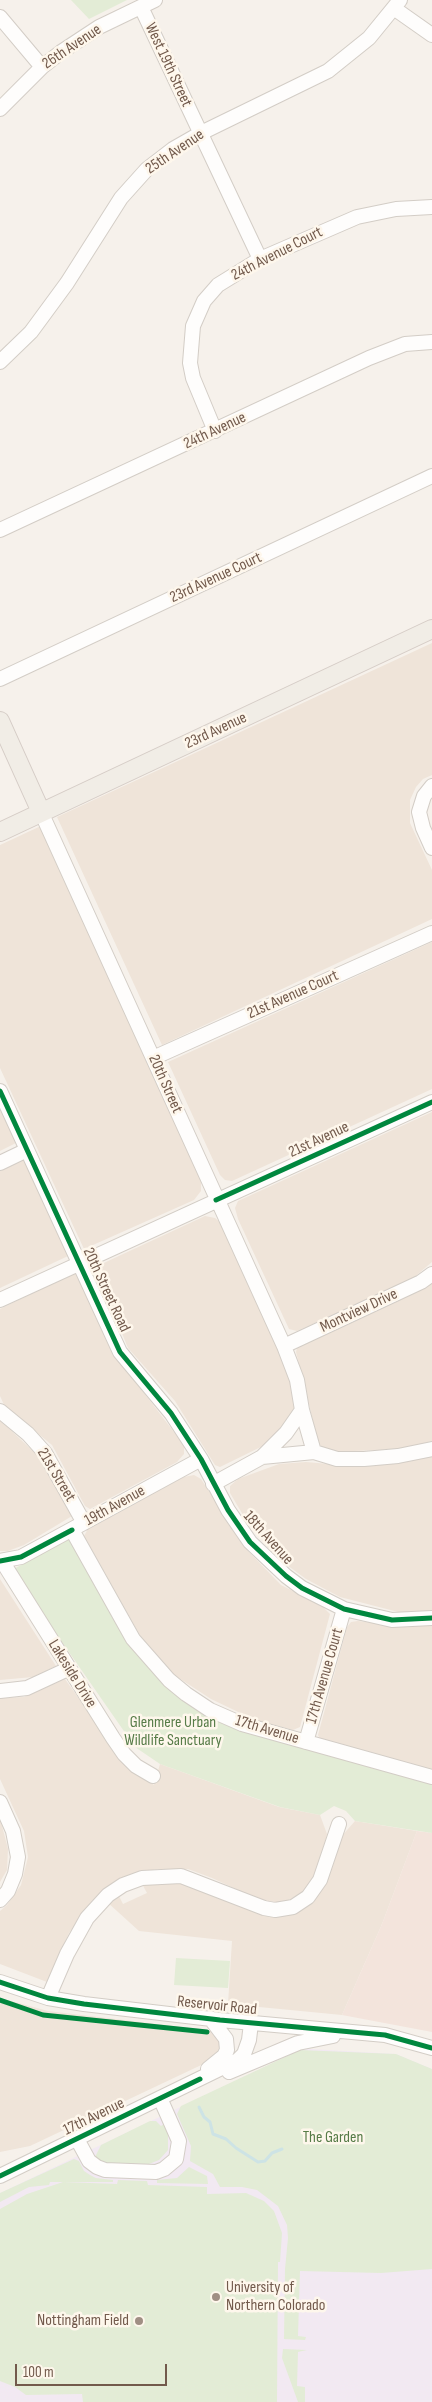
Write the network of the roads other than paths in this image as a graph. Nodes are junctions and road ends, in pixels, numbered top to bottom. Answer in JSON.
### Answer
{"nodes":[{"id":1,"x":155,"y":0,"type":"edge"},
{"id":2,"x":397,"y":5,"type":"edge"},
{"id":3,"x":141,"y":7,"type":"junction"},
{"id":4,"x":0,"y":17,"type":"edge"},
{"id":5,"x":432,"y":35,"type":"edge"},
{"id":6,"x":42,"y":67,"type":"junction"},
{"id":7,"x":0,"y":109,"type":"edge"},
{"id":8,"x":201,"y":133,"type":"junction"},
{"id":9,"x":432,"y":207,"type":"edge"},
{"id":10,"x":260,"y":258,"type":"junction"},
{"id":11,"x":432,"y":342,"type":"edge"},
{"id":12,"x":0,"y":362,"type":"edge"},
{"id":13,"x":215,"y":431,"type":"junction"},
{"id":14,"x":432,"y":476,"type":"edge"},
{"id":15,"x":0,"y":530,"type":"edge"},
{"id":16,"x":432,"y":629,"type":"edge"},
{"id":17,"x":0,"y":679,"type":"edge"},
{"id":18,"x":0,"y":722,"type":"edge"},
{"id":19,"x":432,"y":786,"type":"edge"},
{"id":20,"x":42,"y":812,"type":"junction"},
{"id":21,"x":0,"y":832,"type":"edge"},
{"id":22,"x":432,"y":848,"type":"edge"},
{"id":23,"x":432,"y":933,"type":"edge"},
{"id":24,"x":153,"y":1058,"type":"junction"},
{"id":25,"x":0,"y":1091,"type":"edge"},
{"id":26,"x":432,"y":1102,"type":"edge"},
{"id":27,"x":27,"y":1150,"type":"junction"},
{"id":28,"x":0,"y":1163,"type":"edge"},
{"id":29,"x":216,"y":1200,"type":"junction"},
{"id":30,"x":80,"y":1263,"type":"junction"},
{"id":31,"x":432,"y":1274,"type":"edge"},
{"id":32,"x":0,"y":1300,"type":"edge"},
{"id":33,"x":284,"y":1346,"type":"junction"},
{"id":34,"x":302,"y":1410,"type":"junction"},
{"id":35,"x":0,"y":1411,"type":"edge"},
{"id":36,"x":432,"y":1449,"type":"edge"},
{"id":37,"x":314,"y":1452,"type":"junction"},
{"id":38,"x":262,"y":1457,"type":"junction"},
{"id":39,"x":201,"y":1459,"type":"junction"},
{"id":40,"x":214,"y":1484,"type":"junction"},
{"id":41,"x":78,"y":1527,"type":"junction"},
{"id":42,"x":1,"y":1561,"type":"edge"},
{"id":43,"x":344,"y":1609,"type":"junction"},
{"id":44,"x":432,"y":1618,"type":"edge"},
{"id":45,"x":68,"y":1669,"type":"junction"},
{"id":46,"x":0,"y":1691,"type":"edge"},
{"id":47,"x":306,"y":1742,"type":"junction"},
{"id":48,"x":153,"y":1776,"type":"dead end"},
{"id":49,"x":432,"y":1777,"type":"edge"},
{"id":50,"x":0,"y":1802,"type":"edge"},
{"id":51,"x":339,"y":1824,"type":"dead end"},
{"id":52,"x":0,"y":1900,"type":"edge"},
{"id":53,"x":0,"y":1982,"type":"edge"},
{"id":54,"x":48,"y":1998,"type":"junction"},
{"id":55,"x":210,"y":2018,"type":"junction"},
{"id":56,"x":250,"y":2023,"type":"junction"},
{"id":57,"x":352,"y":2032,"type":"junction"},
{"id":58,"x":432,"y":2048,"type":"edge"},
{"id":59,"x":200,"y":2079,"type":"junction"},
{"id":60,"x":160,"y":2098,"type":"junction"},
{"id":61,"x":77,"y":2139,"type":"junction"},
{"id":62,"x":0,"y":2176,"type":"edge"}],
"edges":[{"from":1,"to":3,"type":"street","name":"26th Avenue"},
{"from":2,"to":5,"type":"street"},
{"from":2,"to":8,"type":"street","name":"25th Avenue"},
{"from":3,"to":6,"type":"street","name":"26th Avenue"},
{"from":3,"to":8,"type":"street","name":"West 19th Street"},
{"from":4,"to":6,"type":"street"},
{"from":6,"to":7,"type":"street","name":"26th Avenue"},
{"from":8,"to":10,"type":"street","name":"West 19th Street"},
{"from":8,"to":12,"type":"street","name":"25th Avenue"},
{"from":9,"to":10,"type":"street","name":"24th Avenue Court"},
{"from":10,"to":13,"type":"street","name":"24th Avenue Court"},
{"from":11,"to":13,"type":"street","name":"24th Avenue"},
{"from":13,"to":15,"type":"street","name":"24th Avenue"},
{"from":14,"to":17,"type":"street","name":"23rd Avenue Court"},
{"from":16,"to":20,"type":"main road","name":"23rd Avenue"},
{"from":18,"to":20,"type":"main road","name":"20th Street"},
{"from":19,"to":22,"type":"street"},
{"from":20,"to":21,"type":"main road","name":"23rd Avenue"},
{"from":20,"to":24,"type":"street","name":"20th Street"},
{"from":23,"to":24,"type":"street","name":"21st Avenue Court"},
{"from":24,"to":29,"type":"street","name":"20th Street"},
{"from":25,"to":27,"type":"street","name":"20th Street Road"},
{"from":26,"to":29,"type":"street","name":"21st Avenue"},
{"from":27,"to":28,"type":"street"},
{"from":27,"to":30,"type":"street","name":"20th Street Road"},
{"from":29,"to":30,"type":"street","name":"21st Avenue"},
{"from":29,"to":33,"type":"street","name":"20th Street"},
{"from":30,"to":32,"type":"street","name":"21st Avenue"},
{"from":30,"to":39,"type":"street","name":"20th Street Road"},
{"from":31,"to":33,"type":"street","name":"Montview Drive"},
{"from":33,"to":34,"type":"street","name":"20th Street"},
{"from":34,"to":37,"type":"street","name":"20th Street"},
{"from":34,"to":38,"type":"street"},
{"from":35,"to":41,"type":"street","name":"21st Street"},
{"from":36,"to":37,"type":"street"},
{"from":37,"to":38,"type":"street"},
{"from":38,"to":40,"type":"street"},
{"from":39,"to":40,"type":"street","name":"20th Street Road"},
{"from":39,"to":41,"type":"street","name":"19th Avenue"},
{"from":40,"to":43,"type":"street","name":"18th Avenue"},
{"from":41,"to":42,"type":"street","name":"19th Avenue"},
{"from":41,"to":47,"type":"street","name":"17th Avenue"},
{"from":42,"to":45,"type":"street","name":"Lakeside Drive"},
{"from":43,"to":44,"type":"street","name":"18th Avenue"},
{"from":43,"to":47,"type":"street","name":"17th Avenue Court"},
{"from":45,"to":46,"type":"street"},
{"from":45,"to":48,"type":"street","name":"Lakeside Drive"},
{"from":47,"to":49,"type":"street","name":"17th Avenue"},
{"from":50,"to":52,"type":"street"},
{"from":51,"to":54,"type":"street"},
{"from":53,"to":54,"type":"street","name":"Reservoir Road"},
{"from":54,"to":55,"type":"street","name":"Reservoir Road"},
{"from":55,"to":56,"type":"street","name":"Reservoir Road"},
{"from":55,"to":59,"type":"street"},
{"from":56,"to":57,"type":"street","name":"Reservoir Road"},
{"from":56,"to":59,"type":"street","name":"17th Avenue"},
{"from":57,"to":58,"type":"street","name":"Reservoir Road"},
{"from":57,"to":59,"type":"street"},
{"from":59,"to":60,"type":"street","name":"17th Avenue"},
{"from":60,"to":61,"type":"street","name":"17th Avenue"},
{"from":60,"to":61,"type":"street","name":"17th Avenue"},
{"from":61,"to":62,"type":"street","name":"17th Avenue"}]}
